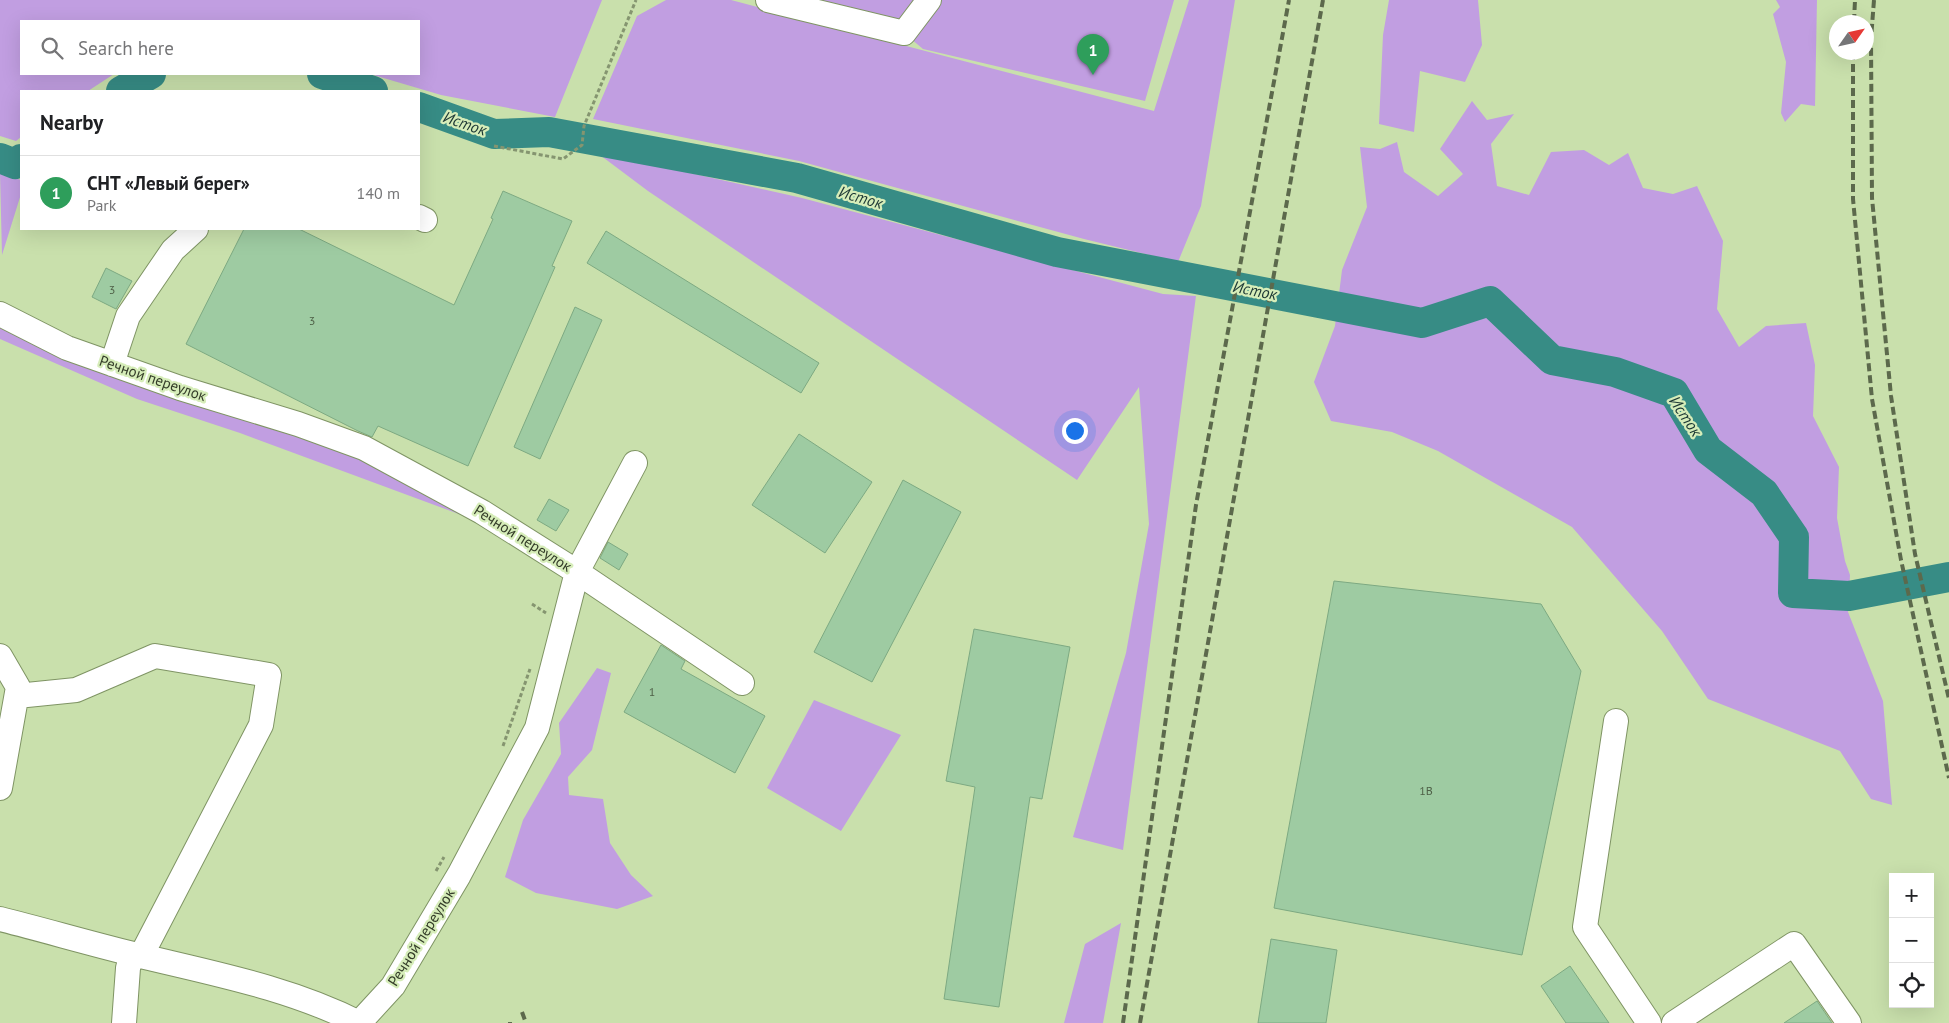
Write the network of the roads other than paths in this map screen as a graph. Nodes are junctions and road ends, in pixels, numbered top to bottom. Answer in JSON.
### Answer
{"nodes":[{"id":1,"x":768,"y":0,"type":"edge"},
{"id":2,"x":929,"y":0,"type":"edge"},
{"id":3,"x":195,"y":230,"type":"edge"},
{"id":4,"x":0,"y":314,"type":"edge"},
{"id":5,"x":112,"y":364,"type":"junction"},
{"id":6,"x":635,"y":463,"type":"dead end"},
{"id":7,"x":577,"y":572,"type":"junction"},
{"id":8,"x":0,"y":656,"type":"edge"},
{"id":9,"x":742,"y":683,"type":"dead end"},
{"id":10,"x":17,"y":696,"type":"junction"},
{"id":11,"x":1616,"y":721,"type":"dead end"},
{"id":12,"x":0,"y":788,"type":"edge"},
{"id":13,"x":0,"y":920,"type":"edge"},
{"id":14,"x":137,"y":955,"type":"junction"},
{"id":15,"x":124,"y":1023,"type":"edge"},
{"id":16,"x":359,"y":1023,"type":"edge"},
{"id":17,"x":1649,"y":1023,"type":"edge"},
{"id":18,"x":1674,"y":1023,"type":"edge"},
{"id":19,"x":1849,"y":1023,"type":"edge"}],
"edges":[{"from":1,"to":2,"type":"street"},
{"from":3,"to":5,"type":"street"},
{"from":4,"to":5,"type":"street","name":"Речной переулок"},
{"from":5,"to":7,"type":"street","name":"Речной переулок"},
{"from":6,"to":7,"type":"street"},
{"from":7,"to":9,"type":"street"},
{"from":7,"to":16,"type":"street","name":"Речной переулок"},
{"from":8,"to":10,"type":"street"},
{"from":10,"to":12,"type":"street"},
{"from":10,"to":14,"type":"street"},
{"from":11,"to":17,"type":"street"},
{"from":13,"to":14,"type":"street"},
{"from":14,"to":15,"type":"street"},
{"from":14,"to":16,"type":"street"},
{"from":18,"to":19,"type":"street"}]}
